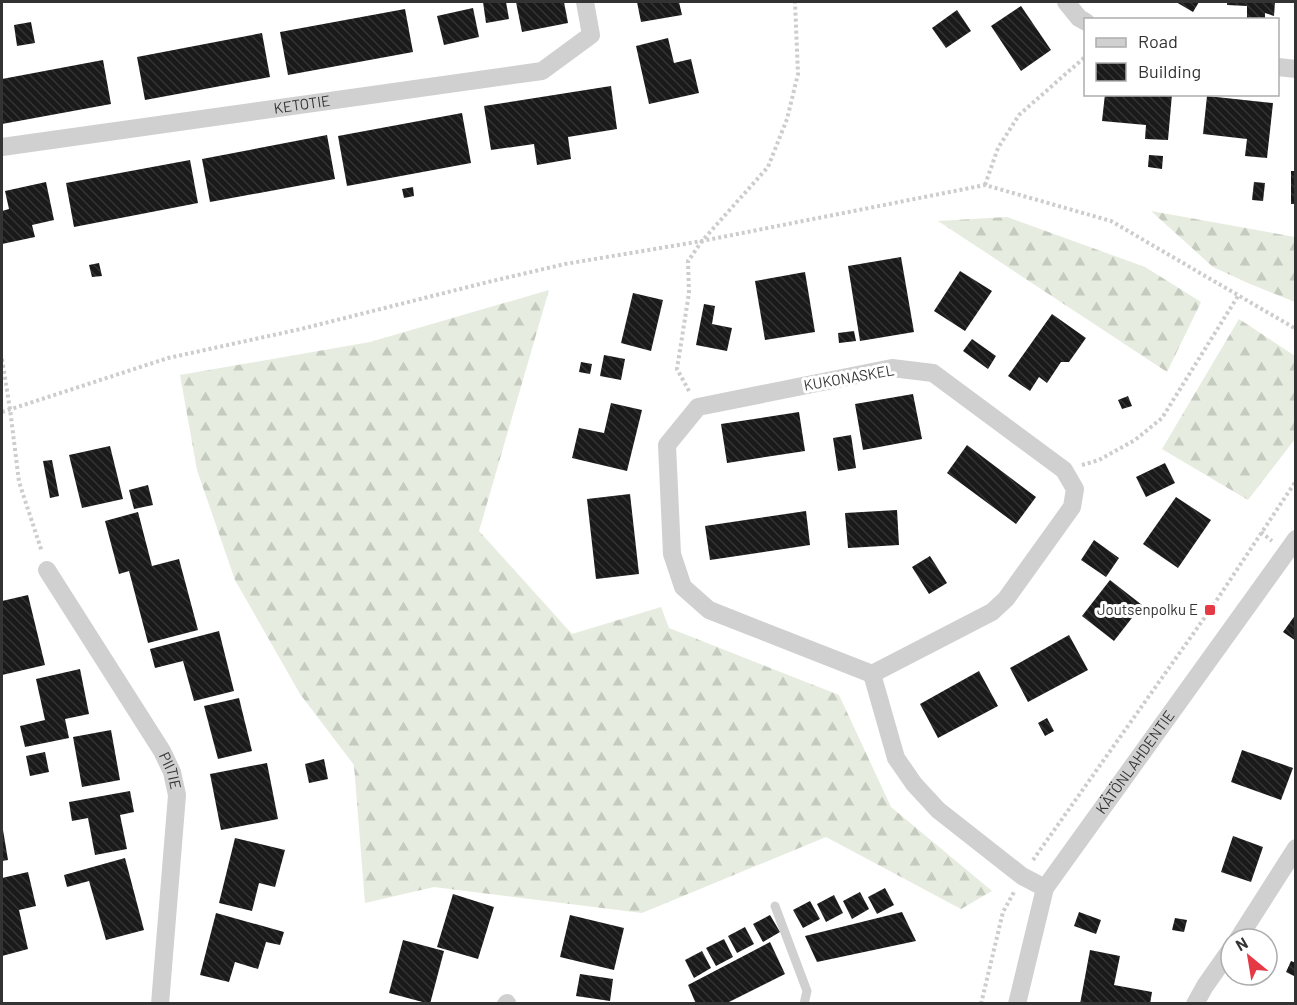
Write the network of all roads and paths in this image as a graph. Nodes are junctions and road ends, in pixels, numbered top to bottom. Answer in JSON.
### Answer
{"nodes":[{"id":1,"x":585,"y":2,"type":"edge"},
{"id":2,"x":795,"y":2,"type":"edge"},
{"id":3,"x":1066,"y":2,"type":"edge"},
{"id":4,"x":1084,"y":21,"type":"edge"},
{"id":5,"x":1084,"y":58,"type":"edge"},
{"id":6,"x":1279,"y":67,"type":"edge"},
{"id":7,"x":1296,"y":69,"type":"edge"},
{"id":8,"x":2,"y":147,"type":"edge"},
{"id":9,"x":985,"y":185,"type":"junction"},
{"id":10,"x":702,"y":241,"type":"junction"},
{"id":11,"x":1238,"y":296,"type":"junction"},
{"id":12,"x":1296,"y":329,"type":"edge"},
{"id":13,"x":2,"y":359,"type":"edge"},
{"id":14,"x":698,"y":407,"type":"junction"},
{"id":15,"x":10,"y":410,"type":"junction"},
{"id":16,"x":2,"y":412,"type":"edge"},
{"id":17,"x":1064,"y":470,"type":"junction"},
{"id":18,"x":1296,"y":481,"type":"edge"},
{"id":19,"x":1296,"y":539,"type":"edge"},
{"id":20,"x":47,"y":570,"type":"joint"},
{"id":21,"x":872,"y":674,"type":"junction"},
{"id":22,"x":1296,"y":848,"type":"edge"},
{"id":23,"x":1022,"y":876,"type":"junction"},
{"id":24,"x":1045,"y":888,"type":"junction"},
{"id":25,"x":775,"y":906,"type":"dead end"},
{"id":26,"x":1246,"y":927,"type":"edge"},
{"id":27,"x":1219,"y":966,"type":"edge"},
{"id":28,"x":160,"y":1004,"type":"edge"},
{"id":29,"x":804,"y":1004,"type":"edge"},
{"id":30,"x":981,"y":1004,"type":"edge"},
{"id":31,"x":1017,"y":1004,"type":"edge"},
{"id":32,"x":1195,"y":1004,"type":"edge"}],
"edges":[{"from":1,"to":8,"type":"street","name":"KETOTIE"},
{"from":2,"to":10,"type":"path"},
{"from":3,"to":4,"type":"street"},
{"from":5,"to":9,"type":"path"},
{"from":6,"to":7,"type":"street"},
{"from":9,"to":10,"type":"path"},
{"from":9,"to":11,"type":"path"},
{"from":10,"to":14,"type":"path"},
{"from":10,"to":15,"type":"path"},
{"from":11,"to":12,"type":"path"},
{"from":11,"to":17,"type":"path"},
{"from":13,"to":15,"type":"path"},
{"from":14,"to":17,"type":"street","name":"KUKONASKEL"},
{"from":14,"to":21,"type":"street"},
{"from":15,"to":16,"type":"path"},
{"from":15,"to":20,"type":"path"},
{"from":17,"to":21,"type":"street"},
{"from":18,"to":23,"type":"path"},
{"from":19,"to":24,"type":"street","name":"KÄTÖNLAHDENTIE"},
{"from":20,"to":28,"type":"street","name":"PIITIE"},
{"from":21,"to":23,"type":"street"},
{"from":22,"to":26,"type":"street"},
{"from":23,"to":24,"type":"street"},
{"from":23,"to":30,"type":"path"},
{"from":24,"to":31,"type":"street","name":"KÄTÖNLAHDENTIE"},
{"from":25,"to":29,"type":"lane"},
{"from":27,"to":32,"type":"street"}]}
